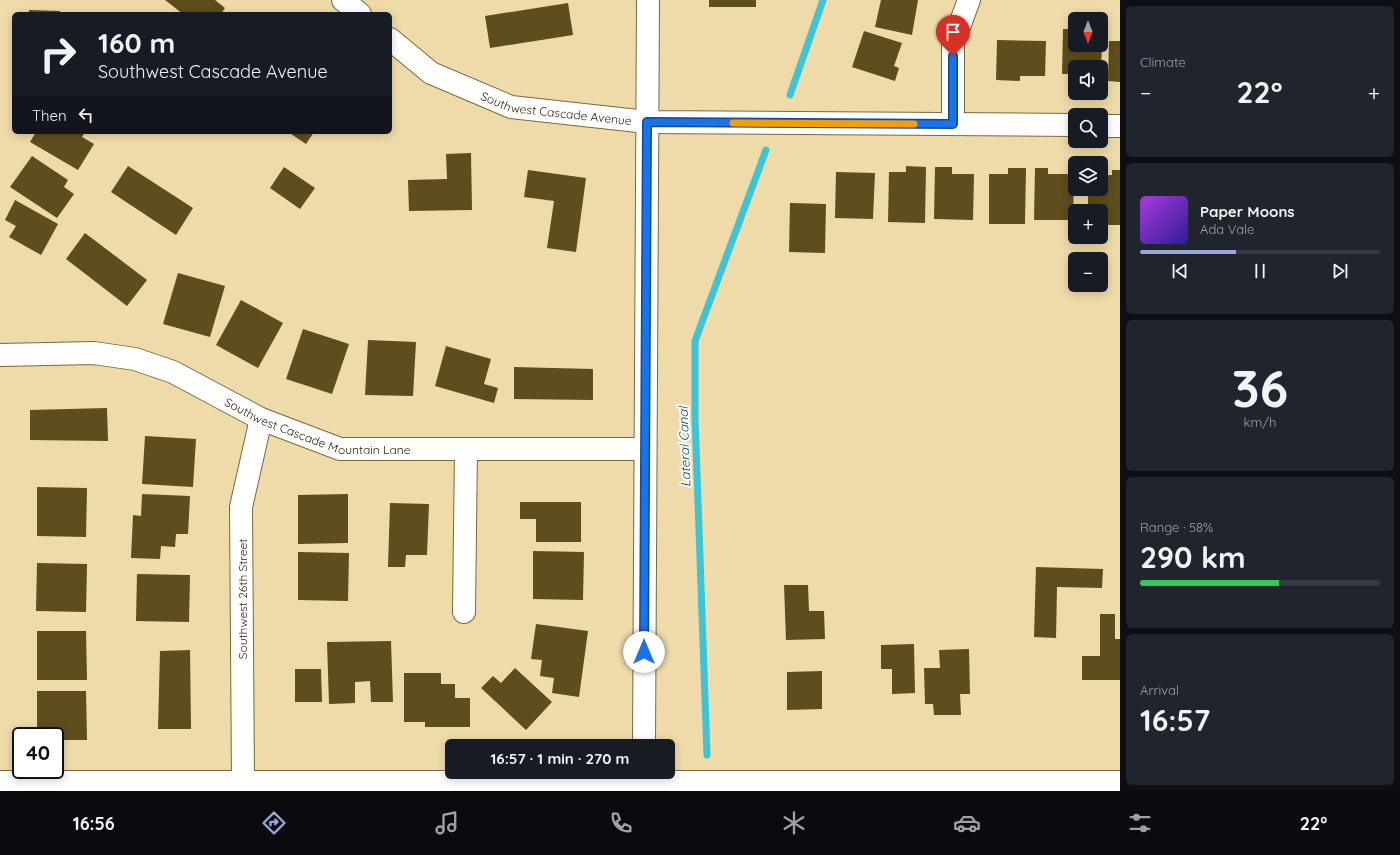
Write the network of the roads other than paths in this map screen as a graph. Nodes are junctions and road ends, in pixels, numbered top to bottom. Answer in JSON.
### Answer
{"nodes":[{"id":1,"x":343,"y":0,"type":"edge"},
{"id":2,"x":648,"y":0,"type":"edge"},
{"id":3,"x":969,"y":0,"type":"edge"},
{"id":4,"x":358,"y":12,"type":"edge"},
{"id":5,"x":392,"y":41,"type":"edge"},
{"id":6,"x":647,"y":122,"type":"junction"},
{"id":7,"x":953,"y":124,"type":"junction"},
{"id":8,"x":1068,"y":125,"type":"edge"},
{"id":9,"x":1108,"y":126,"type":"edge"},
{"id":10,"x":1120,"y":126,"type":"edge"},
{"id":11,"x":0,"y":355,"type":"edge"},
{"id":12,"x":261,"y":419,"type":"junction"},
{"id":13,"x":466,"y":450,"type":"junction"},
{"id":14,"x":645,"y":450,"type":"junction"},
{"id":15,"x":464,"y":612,"type":"dead end"},
{"id":16,"x":644,"y":739,"type":"edge"},
{"id":17,"x":0,"y":782,"type":"edge"},
{"id":18,"x":243,"y":782,"type":"junction"},
{"id":19,"x":644,"y":782,"type":"edge"},
{"id":20,"x":1120,"y":782,"type":"edge"}],
"edges":[{"from":1,"to":4,"type":"street"},
{"from":2,"to":6,"type":"street"},
{"from":3,"to":7,"type":"street"},
{"from":5,"to":6,"type":"street","name":"Southwest Cascade Avenue"},
{"from":6,"to":7,"type":"street","name":"Southwest Cascade Avenue"},
{"from":6,"to":14,"type":"street"},
{"from":7,"to":8,"type":"street","name":"Southwest Cascade Avenue"},
{"from":9,"to":10,"type":"street"},
{"from":11,"to":12,"type":"street","name":"Southwest Cascade Mountain Lane"},
{"from":12,"to":13,"type":"street","name":"Southwest Cascade Mountain Lane"},
{"from":12,"to":18,"type":"street","name":"Southwest 26th Street"},
{"from":13,"to":14,"type":"street","name":"Southwest Cascade Mountain Lane"},
{"from":13,"to":15,"type":"street"},
{"from":14,"to":16,"type":"street"},
{"from":17,"to":18,"type":"street"},
{"from":18,"to":19,"type":"street"},
{"from":19,"to":20,"type":"street"}]}
